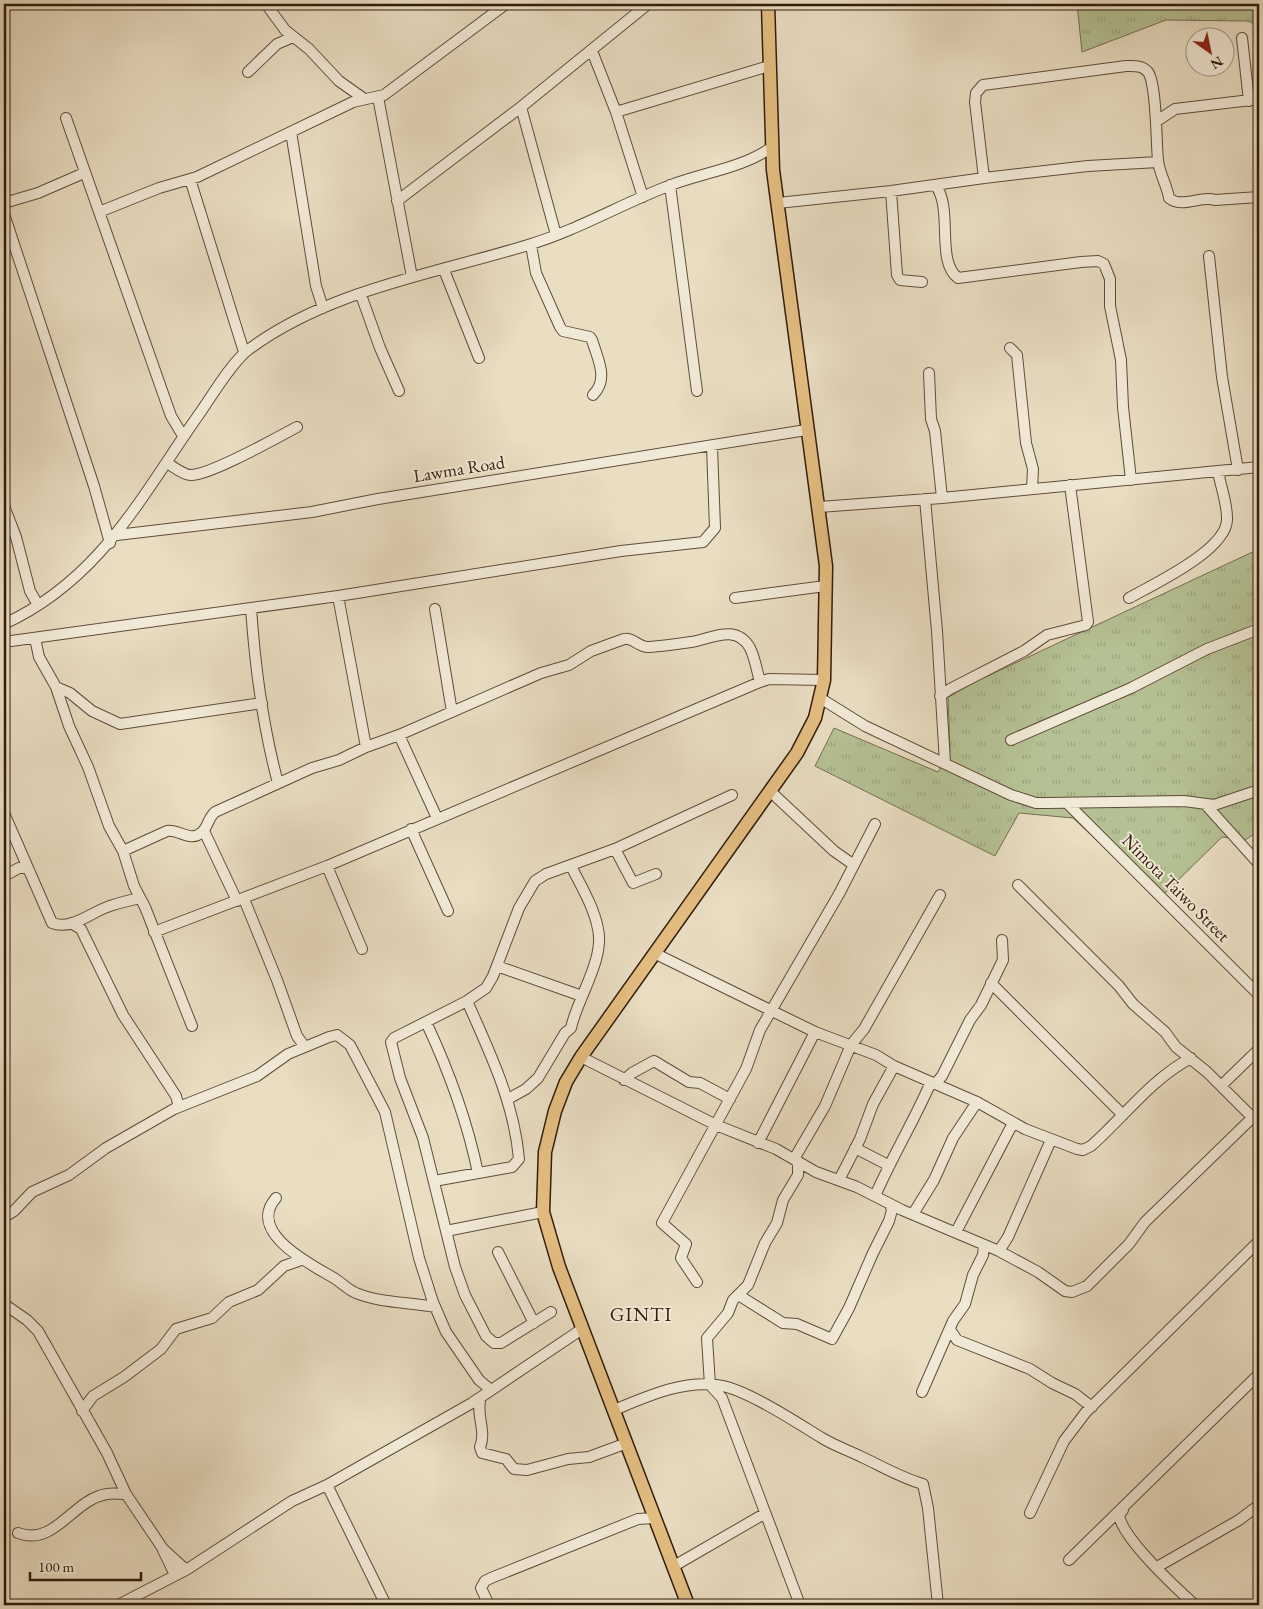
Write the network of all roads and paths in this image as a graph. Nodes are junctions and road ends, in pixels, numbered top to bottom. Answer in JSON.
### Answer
{"nodes":[{"id":1,"x":266,"y":4,"type":"edge"},
{"id":2,"x":506,"y":4,"type":"edge"},
{"id":3,"x":648,"y":4,"type":"edge"},
{"id":4,"x":768,"y":4,"type":"edge"},
{"id":5,"x":293,"y":37,"type":"junction"},
{"id":6,"x":1242,"y":38,"type":"dead end"},
{"id":7,"x":592,"y":51,"type":"junction"},
{"id":8,"x":769,"y":66,"type":"junction"},
{"id":9,"x":248,"y":72,"type":"dead end"},
{"id":10,"x":378,"y":97,"type":"junction"},
{"id":11,"x":358,"y":100,"type":"junction"},
{"id":12,"x":1254,"y":100,"type":"edge"},
{"id":13,"x":521,"y":107,"type":"junction"},
{"id":14,"x":616,"y":112,"type":"junction"},
{"id":15,"x":66,"y":118,"type":"dead end"},
{"id":16,"x":1157,"y":121,"type":"junction"},
{"id":17,"x":291,"y":132,"type":"junction"},
{"id":18,"x":772,"y":148,"type":"junction"},
{"id":19,"x":755,"y":160,"type":"junction"},
{"id":20,"x":1158,"y":162,"type":"junction"},
{"id":21,"x":773,"y":170,"type":"junction"},
{"id":22,"x":84,"y":174,"type":"junction"},
{"id":23,"x":984,"y":178,"type":"junction"},
{"id":24,"x":190,"y":179,"type":"junction"},
{"id":25,"x":670,"y":185,"type":"junction"},
{"id":26,"x":936,"y":185,"type":"junction"},
{"id":27,"x":891,"y":191,"type":"junction"},
{"id":28,"x":643,"y":197,"type":"junction"},
{"id":29,"x":1259,"y":197,"type":"edge"},
{"id":30,"x":397,"y":201,"type":"junction"},
{"id":31,"x":4,"y":203,"type":"edge"},
{"id":32,"x":778,"y":203,"type":"junction"},
{"id":33,"x":100,"y":212,"type":"junction"},
{"id":34,"x":4,"y":214,"type":"edge"},
{"id":35,"x":556,"y":235,"type":"junction"},
{"id":36,"x":531,"y":245,"type":"junction"},
{"id":37,"x":1209,"y":256,"type":"dead end"},
{"id":38,"x":444,"y":270,"type":"junction"},
{"id":39,"x":412,"y":278,"type":"junction"},
{"id":40,"x":922,"y":282,"type":"dead end"},
{"id":41,"x":361,"y":295,"type":"junction"},
{"id":42,"x":323,"y":308,"type":"junction"},
{"id":43,"x":1010,"y":348,"type":"dead end"},
{"id":44,"x":244,"y":352,"type":"junction"},
{"id":45,"x":478,"y":358,"type":"dead end"},
{"id":46,"x":929,"y":373,"type":"dead end"},
{"id":47,"x":400,"y":391,"type":"dead end"},
{"id":48,"x":697,"y":391,"type":"dead end"},
{"id":49,"x":593,"y":394,"type":"dead end"},
{"id":50,"x":297,"y":427,"type":"dead end"},
{"id":51,"x":806,"y":430,"type":"junction"},
{"id":52,"x":183,"y":436,"type":"junction"},
{"id":53,"x":712,"y":446,"type":"junction"},
{"id":54,"x":167,"y":463,"type":"junction"},
{"id":55,"x":1259,"y":467,"type":"edge"},
{"id":56,"x":1238,"y":470,"type":"junction"},
{"id":57,"x":1218,"y":472,"type":"junction"},
{"id":58,"x":1131,"y":480,"type":"junction"},
{"id":59,"x":1070,"y":484,"type":"junction"},
{"id":60,"x":1032,"y":489,"type":"junction"},
{"id":61,"x":942,"y":498,"type":"junction"},
{"id":62,"x":924,"y":499,"type":"junction"},
{"id":63,"x":4,"y":506,"type":"edge"},
{"id":64,"x":819,"y":507,"type":"junction"},
{"id":65,"x":117,"y":534,"type":"junction"},
{"id":66,"x":110,"y":543,"type":"junction"},
{"id":67,"x":824,"y":586,"type":"junction"},
{"id":68,"x":338,"y":596,"type":"junction"},
{"id":69,"x":735,"y":598,"type":"dead end"},
{"id":70,"x":1129,"y":598,"type":"dead end"},
{"id":71,"x":38,"y":604,"type":"junction"},
{"id":72,"x":251,"y":608,"type":"junction"},
{"id":73,"x":435,"y":608,"type":"dead end"},
{"id":74,"x":4,"y":624,"type":"edge"},
{"id":75,"x":1259,"y":629,"type":"edge"},
{"id":76,"x":35,"y":638,"type":"junction"},
{"id":77,"x":4,"y":642,"type":"edge"},
{"id":78,"x":824,"y":680,"type":"junction"},
{"id":79,"x":760,"y":682,"type":"junction"},
{"id":80,"x":56,"y":687,"type":"junction"},
{"id":81,"x":940,"y":696,"type":"junction"},
{"id":82,"x":820,"y":698,"type":"junction"},
{"id":83,"x":262,"y":703,"type":"junction"},
{"id":84,"x":452,"y":712,"type":"junction"},
{"id":85,"x":400,"y":735,"type":"junction"},
{"id":86,"x":1011,"y":740,"type":"dead end"},
{"id":87,"x":366,"y":747,"type":"junction"},
{"id":88,"x":945,"y":762,"type":"junction"},
{"id":89,"x":278,"y":783,"type":"junction"},
{"id":90,"x":1259,"y":790,"type":"edge"},
{"id":91,"x":770,"y":791,"type":"junction"},
{"id":92,"x":732,"y":795,"type":"dead end"},
{"id":93,"x":1068,"y":804,"type":"junction"},
{"id":94,"x":1205,"y":804,"type":"junction"},
{"id":95,"x":4,"y":813,"type":"edge"},
{"id":96,"x":437,"y":818,"type":"junction"},
{"id":97,"x":875,"y":824,"type":"dead end"},
{"id":98,"x":411,"y":829,"type":"junction"},
{"id":99,"x":204,"y":831,"type":"junction"},
{"id":100,"x":615,"y":849,"type":"junction"},
{"id":101,"x":123,"y":851,"type":"junction"},
{"id":102,"x":1259,"y":864,"type":"edge"},
{"id":103,"x":854,"y":865,"type":"junction"},
{"id":104,"x":327,"y":866,"type":"junction"},
{"id":105,"x":571,"y":866,"type":"junction"},
{"id":106,"x":27,"y":868,"type":"junction"},
{"id":107,"x":656,"y":874,"type":"dead end"},
{"id":108,"x":4,"y":876,"type":"edge"},
{"id":109,"x":1018,"y":885,"type":"dead end"},
{"id":110,"x":940,"y":895,"type":"dead end"},
{"id":111,"x":140,"y":898,"type":"junction"},
{"id":112,"x":240,"y":900,"type":"junction"},
{"id":113,"x":448,"y":911,"type":"dead end"},
{"id":114,"x":76,"y":926,"type":"junction"},
{"id":115,"x":154,"y":932,"type":"junction"},
{"id":116,"x":1002,"y":940,"type":"dead end"},
{"id":117,"x":362,"y":948,"type":"dead end"},
{"id":118,"x":654,"y":953,"type":"junction"},
{"id":119,"x":497,"y":966,"type":"junction"},
{"id":120,"x":991,"y":983,"type":"junction"},
{"id":121,"x":1259,"y":995,"type":"edge"},
{"id":122,"x":582,"y":996,"type":"junction"},
{"id":123,"x":467,"y":1001,"type":"junction"},
{"id":124,"x":772,"y":1010,"type":"junction"},
{"id":125,"x":426,"y":1022,"type":"junction"},
{"id":126,"x":192,"y":1026,"type":"dead end"},
{"id":127,"x":816,"y":1032,"type":"junction"},
{"id":128,"x":851,"y":1045,"type":"junction"},
{"id":129,"x":305,"y":1047,"type":"junction"},
{"id":130,"x":1259,"y":1049,"type":"edge"},
{"id":131,"x":581,"y":1057,"type":"junction"},
{"id":132,"x":1191,"y":1058,"type":"junction"},
{"id":133,"x":894,"y":1066,"type":"junction"},
{"id":134,"x":624,"y":1080,"type":"junction"},
{"id":135,"x":933,"y":1083,"type":"junction"},
{"id":136,"x":1222,"y":1086,"type":"junction"},
{"id":137,"x":508,"y":1099,"type":"junction"},
{"id":138,"x":730,"y":1100,"type":"junction"},
{"id":139,"x":977,"y":1102,"type":"junction"},
{"id":140,"x":179,"y":1107,"type":"junction"},
{"id":141,"x":1123,"y":1115,"type":"junction"},
{"id":142,"x":1256,"y":1121,"type":"edge"},
{"id":143,"x":1012,"y":1123,"type":"junction"},
{"id":144,"x":716,"y":1125,"type":"junction"},
{"id":145,"x":1051,"y":1140,"type":"junction"},
{"id":146,"x":758,"y":1143,"type":"junction"},
{"id":147,"x":855,"y":1148,"type":"junction"},
{"id":148,"x":796,"y":1160,"type":"junction"},
{"id":149,"x":888,"y":1166,"type":"junction"},
{"id":150,"x":478,"y":1173,"type":"junction"},
{"id":151,"x":839,"y":1180,"type":"junction"},
{"id":152,"x":434,"y":1181,"type":"junction"},
{"id":153,"x":875,"y":1196,"type":"junction"},
{"id":154,"x":276,"y":1198,"type":"dead end"},
{"id":155,"x":890,"y":1204,"type":"junction"},
{"id":156,"x":543,"y":1212,"type":"junction"},
{"id":157,"x":912,"y":1214,"type":"junction"},
{"id":158,"x":4,"y":1216,"type":"edge"},
{"id":159,"x":446,"y":1232,"type":"junction"},
{"id":160,"x":956,"y":1232,"type":"junction"},
{"id":161,"x":1259,"y":1242,"type":"edge"},
{"id":162,"x":984,"y":1245,"type":"junction"},
{"id":163,"x":999,"y":1251,"type":"junction"},
{"id":164,"x":498,"y":1252,"type":"dead end"},
{"id":165,"x":301,"y":1260,"type":"junction"},
{"id":166,"x":696,"y":1282,"type":"dead end"},
{"id":167,"x":740,"y":1296,"type":"junction"},
{"id":168,"x":4,"y":1304,"type":"edge"},
{"id":169,"x":435,"y":1307,"type":"junction"},
{"id":170,"x":551,"y":1312,"type":"dead end"},
{"id":171,"x":534,"y":1322,"type":"junction"},
{"id":172,"x":582,"y":1329,"type":"junction"},
{"id":173,"x":951,"y":1331,"type":"junction"},
{"id":174,"x":1259,"y":1374,"type":"edge"},
{"id":175,"x":710,"y":1385,"type":"junction"},
{"id":176,"x":726,"y":1386,"type":"junction"},
{"id":177,"x":491,"y":1390,"type":"junction"},
{"id":178,"x":922,"y":1392,"type":"dead end"},
{"id":179,"x":481,"y":1397,"type":"junction"},
{"id":180,"x":722,"y":1398,"type":"junction"},
{"id":181,"x":1092,"y":1407,"type":"junction"},
{"id":182,"x":614,"y":1410,"type":"junction"},
{"id":183,"x":82,"y":1411,"type":"junction"},
{"id":184,"x":627,"y":1443,"type":"junction"},
{"id":185,"x":327,"y":1484,"type":"junction"},
{"id":186,"x":126,"y":1494,"type":"junction"},
{"id":187,"x":1259,"y":1505,"type":"edge"},
{"id":188,"x":1123,"y":1509,"type":"junction"},
{"id":189,"x":1030,"y":1513,"type":"dead end"},
{"id":190,"x":764,"y":1514,"type":"junction"},
{"id":191,"x":655,"y":1518,"type":"junction"},
{"id":192,"x":18,"y":1533,"type":"dead end"},
{"id":193,"x":163,"y":1549,"type":"junction"},
{"id":194,"x":1069,"y":1560,"type":"dead end"},
{"id":195,"x":674,"y":1566,"type":"junction"},
{"id":196,"x":1157,"y":1567,"type":"junction"},
{"id":197,"x":186,"y":1570,"type":"junction"},
{"id":198,"x":175,"y":1575,"type":"junction"},
{"id":199,"x":118,"y":1605,"type":"edge"},
{"id":200,"x":386,"y":1605,"type":"edge"},
{"id":201,"x":489,"y":1605,"type":"edge"},
{"id":202,"x":688,"y":1605,"type":"edge"},
{"id":203,"x":800,"y":1605,"type":"edge"},
{"id":204,"x":938,"y":1605,"type":"edge"},
{"id":205,"x":1195,"y":1605,"type":"edge"}],
"edges":[{"from":1,"to":5,"type":"street"},
{"from":2,"to":10,"type":"street"},
{"from":3,"to":7,"type":"street"},
{"from":4,"to":8,"type":"main road"},
{"from":5,"to":9,"type":"street"},
{"from":5,"to":11,"type":"street"},
{"from":6,"to":12,"type":"street"},
{"from":7,"to":13,"type":"street"},
{"from":7,"to":14,"type":"street"},
{"from":8,"to":14,"type":"street"},
{"from":8,"to":18,"type":"main road"},
{"from":10,"to":11,"type":"street"},
{"from":10,"to":30,"type":"street"},
{"from":11,"to":17,"type":"street"},
{"from":12,"to":16,"type":"street"},
{"from":13,"to":30,"type":"street"},
{"from":13,"to":35,"type":"street"},
{"from":14,"to":28,"type":"street"},
{"from":15,"to":22,"type":"street"},
{"from":16,"to":20,"type":"street"},
{"from":16,"to":23,"type":"street"},
{"from":17,"to":24,"type":"street"},
{"from":17,"to":42,"type":"street"},
{"from":18,"to":19,"type":"street"},
{"from":18,"to":21,"type":"main road"},
{"from":19,"to":21,"type":"street"},
{"from":19,"to":25,"type":"street"},
{"from":20,"to":23,"type":"street"},
{"from":20,"to":29,"type":"street"},
{"from":21,"to":32,"type":"main road"},
{"from":22,"to":31,"type":"street"},
{"from":22,"to":33,"type":"street"},
{"from":23,"to":26,"type":"street"},
{"from":24,"to":33,"type":"street"},
{"from":24,"to":44,"type":"street"},
{"from":25,"to":28,"type":"street"},
{"from":25,"to":48,"type":"street"},
{"from":26,"to":27,"type":"street"},
{"from":26,"to":58,"type":"street"},
{"from":27,"to":32,"type":"street"},
{"from":27,"to":40,"type":"street"},
{"from":28,"to":35,"type":"street"},
{"from":30,"to":39,"type":"street"},
{"from":32,"to":51,"type":"main road"},
{"from":33,"to":52,"type":"street"},
{"from":34,"to":66,"type":"street"},
{"from":35,"to":36,"type":"street"},
{"from":36,"to":38,"type":"street"},
{"from":36,"to":49,"type":"street"},
{"from":37,"to":56,"type":"street"},
{"from":38,"to":39,"type":"street"},
{"from":38,"to":45,"type":"street"},
{"from":39,"to":41,"type":"street"},
{"from":41,"to":42,"type":"street"},
{"from":41,"to":47,"type":"street"},
{"from":42,"to":44,"type":"street"},
{"from":43,"to":60,"type":"street"},
{"from":44,"to":52,"type":"street"},
{"from":46,"to":61,"type":"street"},
{"from":50,"to":54,"type":"street"},
{"from":51,"to":53,"type":"street","name":"Lawma Road"},
{"from":51,"to":64,"type":"main road"},
{"from":52,"to":54,"type":"street"},
{"from":53,"to":65,"type":"street","name":"Lawma Road"},
{"from":53,"to":68,"type":"street"},
{"from":54,"to":65,"type":"street"},
{"from":55,"to":56,"type":"street"},
{"from":56,"to":57,"type":"street"},
{"from":57,"to":58,"type":"street"},
{"from":57,"to":70,"type":"street"},
{"from":58,"to":59,"type":"street"},
{"from":59,"to":60,"type":"street"},
{"from":59,"to":81,"type":"street"},
{"from":60,"to":61,"type":"street"},
{"from":61,"to":62,"type":"street"},
{"from":62,"to":64,"type":"street"},
{"from":62,"to":81,"type":"street"},
{"from":63,"to":71,"type":"street"},
{"from":64,"to":67,"type":"main road"},
{"from":65,"to":66,"type":"street"},
{"from":66,"to":71,"type":"street"},
{"from":67,"to":69,"type":"street"},
{"from":67,"to":78,"type":"main road"},
{"from":68,"to":72,"type":"street"},
{"from":68,"to":87,"type":"street"},
{"from":71,"to":74,"type":"street"},
{"from":72,"to":76,"type":"street"},
{"from":72,"to":83,"type":"street"},
{"from":73,"to":84,"type":"street"},
{"from":75,"to":86,"type":"street"},
{"from":76,"to":77,"type":"street"},
{"from":76,"to":80,"type":"street"},
{"from":78,"to":79,"type":"street"},
{"from":78,"to":82,"type":"main road"},
{"from":79,"to":84,"type":"street"},
{"from":79,"to":96,"type":"street"},
{"from":80,"to":83,"type":"street"},
{"from":80,"to":101,"type":"street"},
{"from":81,"to":88,"type":"street"},
{"from":82,"to":88,"type":"street"},
{"from":82,"to":91,"type":"main road"},
{"from":83,"to":89,"type":"street"},
{"from":84,"to":85,"type":"street"},
{"from":85,"to":87,"type":"street"},
{"from":85,"to":96,"type":"street"},
{"from":87,"to":89,"type":"street"},
{"from":88,"to":93,"type":"street"},
{"from":89,"to":99,"type":"street"},
{"from":90,"to":94,"type":"street"},
{"from":91,"to":103,"type":"street"},
{"from":91,"to":118,"type":"main road"},
{"from":92,"to":100,"type":"street"},
{"from":93,"to":94,"type":"street"},
{"from":93,"to":121,"type":"street","name":"Nimota Taiwo Street"},
{"from":94,"to":102,"type":"street"},
{"from":95,"to":106,"type":"street"},
{"from":96,"to":98,"type":"street"},
{"from":97,"to":103,"type":"street"},
{"from":98,"to":104,"type":"street"},
{"from":98,"to":113,"type":"street"},
{"from":99,"to":101,"type":"street"},
{"from":99,"to":112,"type":"street"},
{"from":100,"to":105,"type":"street"},
{"from":100,"to":107,"type":"street"},
{"from":101,"to":111,"type":"street"},
{"from":103,"to":124,"type":"street"},
{"from":104,"to":112,"type":"street"},
{"from":104,"to":117,"type":"street"},
{"from":105,"to":119,"type":"street"},
{"from":105,"to":122,"type":"street"},
{"from":106,"to":108,"type":"street"},
{"from":106,"to":114,"type":"street"},
{"from":109,"to":132,"type":"street"},
{"from":110,"to":128,"type":"street"},
{"from":111,"to":114,"type":"street"},
{"from":111,"to":115,"type":"street"},
{"from":112,"to":115,"type":"street"},
{"from":112,"to":129,"type":"street"},
{"from":114,"to":140,"type":"street"},
{"from":115,"to":126,"type":"street"},
{"from":116,"to":120,"type":"street"},
{"from":118,"to":124,"type":"street"},
{"from":118,"to":131,"type":"main road"},
{"from":119,"to":122,"type":"street"},
{"from":119,"to":123,"type":"street"},
{"from":120,"to":135,"type":"street"},
{"from":120,"to":141,"type":"street"},
{"from":122,"to":137,"type":"street"},
{"from":123,"to":125,"type":"street"},
{"from":123,"to":137,"type":"street"},
{"from":124,"to":127,"type":"street"},
{"from":124,"to":138,"type":"street"},
{"from":125,"to":150,"type":"street"},
{"from":125,"to":152,"type":"street"},
{"from":127,"to":128,"type":"street"},
{"from":127,"to":146,"type":"street"},
{"from":128,"to":133,"type":"street"},
{"from":128,"to":148,"type":"street"},
{"from":129,"to":140,"type":"street"},
{"from":129,"to":169,"type":"street"},
{"from":130,"to":136,"type":"street"},
{"from":131,"to":134,"type":"street"},
{"from":131,"to":156,"type":"main road"},
{"from":132,"to":136,"type":"street"},
{"from":132,"to":141,"type":"street"},
{"from":133,"to":135,"type":"street"},
{"from":133,"to":147,"type":"street"},
{"from":134,"to":138,"type":"street"},
{"from":134,"to":144,"type":"street"},
{"from":135,"to":139,"type":"street"},
{"from":135,"to":149,"type":"street"},
{"from":136,"to":142,"type":"street"},
{"from":137,"to":150,"type":"street"},
{"from":138,"to":144,"type":"street"},
{"from":139,"to":143,"type":"street"},
{"from":139,"to":157,"type":"street"},
{"from":140,"to":158,"type":"street"},
{"from":141,"to":145,"type":"street"},
{"from":142,"to":163,"type":"street"},
{"from":143,"to":145,"type":"street"},
{"from":143,"to":160,"type":"street"},
{"from":144,"to":146,"type":"street"},
{"from":144,"to":166,"type":"street"},
{"from":145,"to":163,"type":"street"},
{"from":146,"to":148,"type":"street"},
{"from":147,"to":149,"type":"street"},
{"from":147,"to":151,"type":"street"},
{"from":148,"to":151,"type":"street"},
{"from":148,"to":167,"type":"street"},
{"from":149,"to":153,"type":"street"},
{"from":150,"to":152,"type":"street"},
{"from":151,"to":153,"type":"street"},
{"from":152,"to":159,"type":"street"},
{"from":153,"to":155,"type":"street"},
{"from":154,"to":165,"type":"street"},
{"from":155,"to":157,"type":"street"},
{"from":155,"to":167,"type":"street"},
{"from":156,"to":159,"type":"street"},
{"from":156,"to":172,"type":"main road"},
{"from":157,"to":160,"type":"street"},
{"from":159,"to":171,"type":"street"},
{"from":160,"to":162,"type":"street"},
{"from":161,"to":181,"type":"street"},
{"from":162,"to":163,"type":"street"},
{"from":162,"to":173,"type":"street"},
{"from":164,"to":171,"type":"street"},
{"from":165,"to":169,"type":"street"},
{"from":165,"to":183,"type":"street"},
{"from":167,"to":175,"type":"street"},
{"from":168,"to":183,"type":"street"},
{"from":169,"to":177,"type":"street"},
{"from":170,"to":171,"type":"street"},
{"from":172,"to":177,"type":"street"},
{"from":172,"to":182,"type":"main road"},
{"from":173,"to":178,"type":"street"},
{"from":173,"to":181,"type":"street"},
{"from":174,"to":188,"type":"street"},
{"from":175,"to":176,"type":"street"},
{"from":175,"to":180,"type":"street"},
{"from":175,"to":182,"type":"street"},
{"from":176,"to":180,"type":"street"},
{"from":176,"to":204,"type":"street"},
{"from":177,"to":179,"type":"street"},
{"from":179,"to":184,"type":"street"},
{"from":179,"to":185,"type":"street"},
{"from":180,"to":190,"type":"street"},
{"from":181,"to":189,"type":"street"},
{"from":182,"to":184,"type":"main road"},
{"from":183,"to":186,"type":"street"},
{"from":184,"to":191,"type":"main road"},
{"from":185,"to":197,"type":"street"},
{"from":185,"to":200,"type":"street"},
{"from":186,"to":192,"type":"street"},
{"from":186,"to":193,"type":"street"},
{"from":187,"to":196,"type":"street"},
{"from":188,"to":194,"type":"street"},
{"from":188,"to":196,"type":"street"},
{"from":190,"to":195,"type":"street"},
{"from":190,"to":203,"type":"street"},
{"from":191,"to":195,"type":"main road"},
{"from":191,"to":201,"type":"street"},
{"from":193,"to":197,"type":"street"},
{"from":193,"to":198,"type":"street"},
{"from":195,"to":202,"type":"main road"},
{"from":196,"to":205,"type":"street"},
{"from":197,"to":198,"type":"street"},
{"from":198,"to":199,"type":"street"}]}
